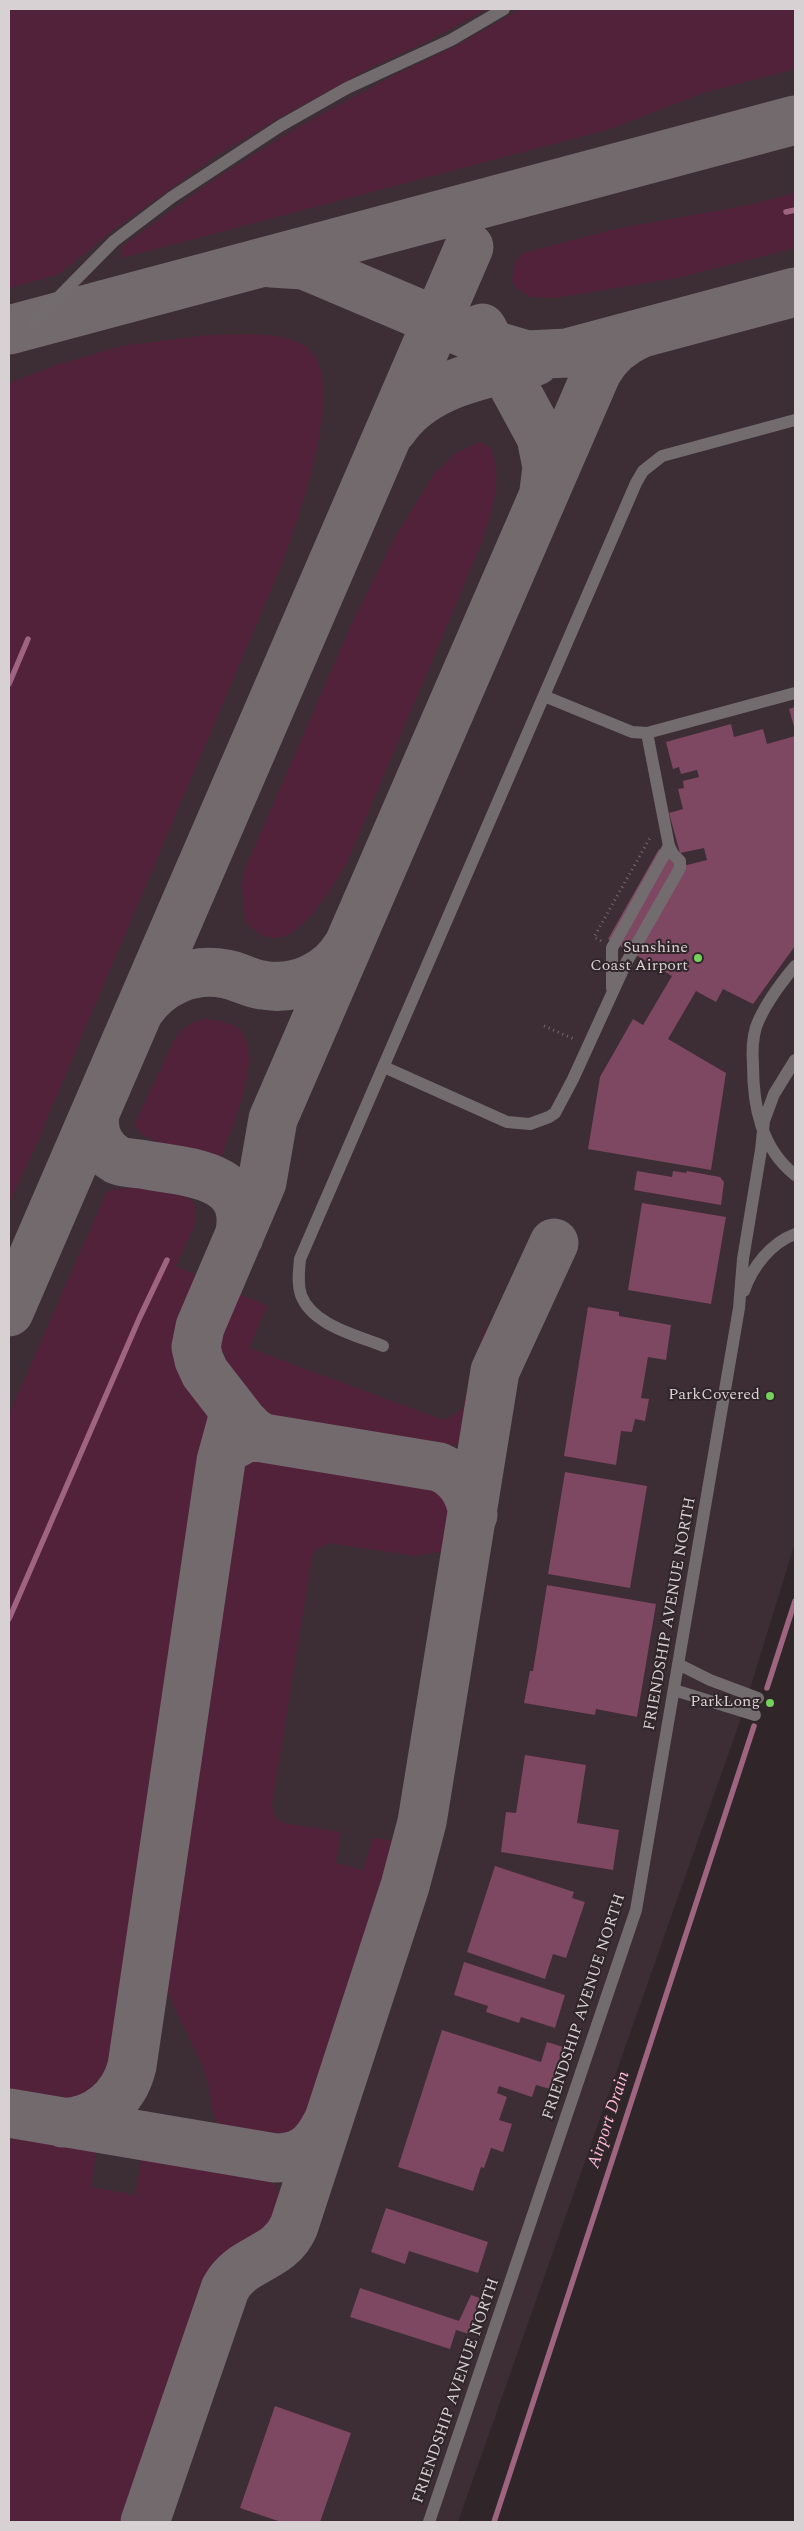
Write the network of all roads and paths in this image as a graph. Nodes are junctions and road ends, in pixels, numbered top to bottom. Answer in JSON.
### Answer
{"nodes":[{"id":1,"x":504,"y":9,"type":"edge"},
{"id":2,"x":32,"y":324,"type":"dead end"},
{"id":3,"x":795,"y":420,"type":"edge"},
{"id":4,"x":795,"y":692,"type":"edge"},
{"id":5,"x":544,"y":696,"type":"junction"},
{"id":6,"x":646,"y":733,"type":"junction"},
{"id":7,"x":669,"y":846,"type":"junction"},
{"id":8,"x":795,"y":966,"type":"edge"},
{"id":9,"x":612,"y":993,"type":"junction"},
{"id":10,"x":795,"y":1060,"type":"edge"},
{"id":11,"x":384,"y":1067,"type":"junction"},
{"id":12,"x":763,"y":1132,"type":"junction"},
{"id":13,"x":795,"y":1175,"type":"edge"},
{"id":14,"x":795,"y":1234,"type":"edge"},
{"id":15,"x":739,"y":1308,"type":"junction"},
{"id":16,"x":383,"y":1346,"type":"dead end"},
{"id":17,"x":678,"y":1664,"type":"junction"},
{"id":18,"x":674,"y":1690,"type":"junction"},
{"id":19,"x":758,"y":1698,"type":"dead end"},
{"id":20,"x":755,"y":1715,"type":"dead end"},
{"id":21,"x":429,"y":2522,"type":"edge"}],
"edges":[{"from":1,"to":2,"type":"street"},
{"from":3,"to":5,"type":"street"},
{"from":4,"to":6,"type":"street"},
{"from":5,"to":6,"type":"street"},
{"from":5,"to":11,"type":"street"},
{"from":6,"to":7,"type":"street"},
{"from":7,"to":9,"type":"street"},
{"from":7,"to":9,"type":"street"},
{"from":8,"to":12,"type":"street"},
{"from":9,"to":11,"type":"street"},
{"from":10,"to":12,"type":"street","name":"FRIENDSHIP AVENUE NORTH"},
{"from":11,"to":16,"type":"street"},
{"from":12,"to":13,"type":"street"},
{"from":12,"to":15,"type":"street","name":"FRIENDSHIP AVENUE NORTH"},
{"from":14,"to":15,"type":"street","name":"FRIENDSHIP AVENUE NORTH"},
{"from":15,"to":17,"type":"street","name":"FRIENDSHIP AVENUE NORTH"},
{"from":17,"to":18,"type":"street","name":"FRIENDSHIP AVENUE NORTH"},
{"from":17,"to":19,"type":"street"},
{"from":18,"to":20,"type":"street"},
{"from":18,"to":21,"type":"street","name":"FRIENDSHIP AVENUE NORTH"}]}
